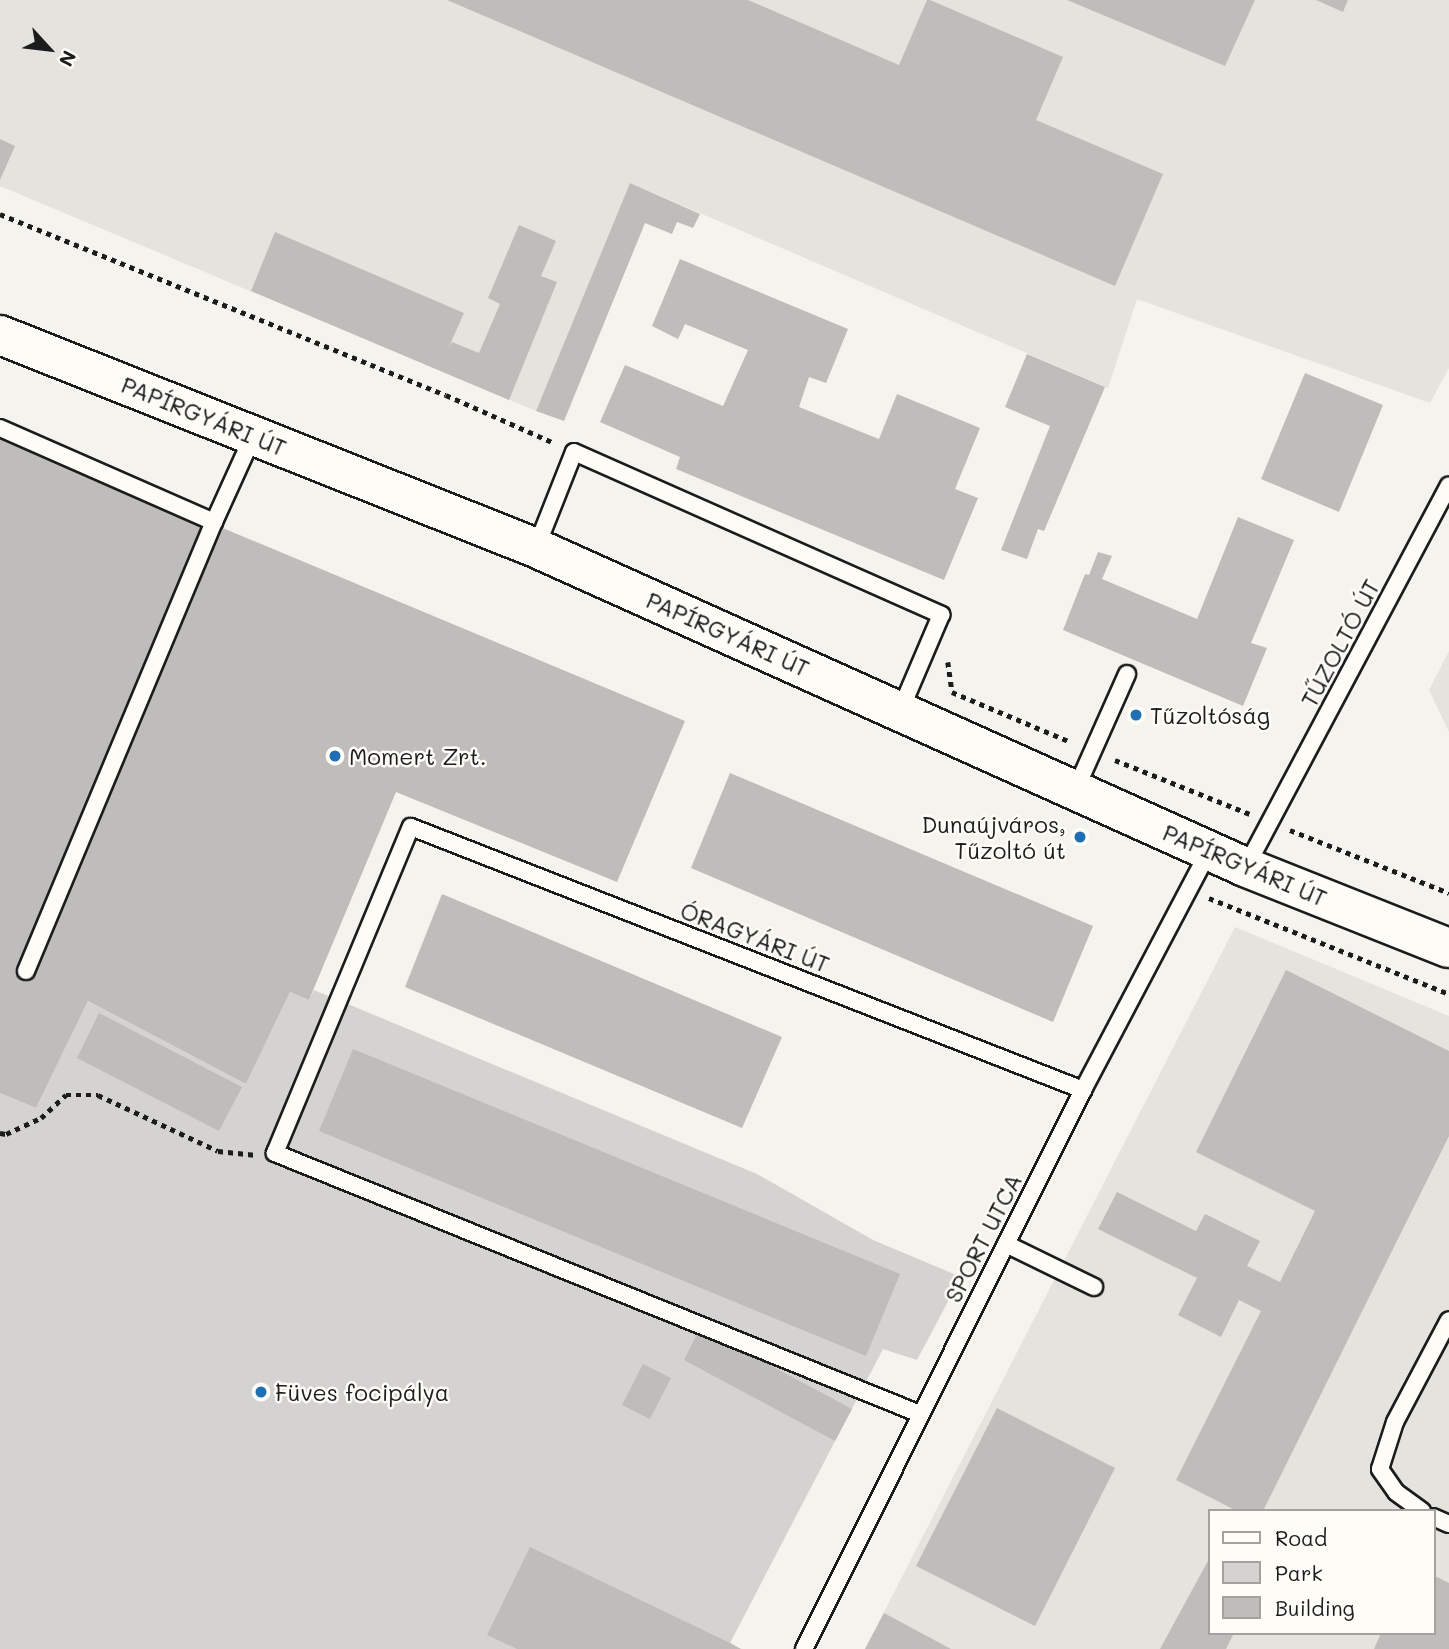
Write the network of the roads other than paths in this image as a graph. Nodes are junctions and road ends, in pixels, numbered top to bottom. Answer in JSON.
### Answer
{"nodes":[{"id":1,"x":0,"y":335,"type":"edge"},
{"id":2,"x":0,"y":428,"type":"edge"},
{"id":3,"x":253,"y":436,"type":"junction"},
{"id":4,"x":1449,"y":486,"type":"edge"},
{"id":5,"x":214,"y":522,"type":"junction"},
{"id":6,"x":536,"y":548,"type":"junction"},
{"id":7,"x":1127,"y":674,"type":"dead end"},
{"id":8,"x":900,"y":711,"type":"junction"},
{"id":9,"x":1075,"y":791,"type":"junction"},
{"id":10,"x":1209,"y":851,"type":"junction"},
{"id":11,"x":1245,"y":867,"type":"junction"},
{"id":12,"x":1449,"y":948,"type":"edge"},
{"id":13,"x":26,"y":971,"type":"dead end"},
{"id":14,"x":1083,"y":1090,"type":"junction"},
{"id":15,"x":1006,"y":1244,"type":"junction"},
{"id":16,"x":1094,"y":1287,"type":"dead end"},
{"id":17,"x":1449,"y":1320,"type":"edge"},
{"id":18,"x":920,"y":1413,"type":"junction"},
{"id":19,"x":1419,"y":1509,"type":"edge"},
{"id":20,"x":804,"y":1649,"type":"edge"}],
"edges":[{"from":1,"to":3,"type":"street","name":"PAPÍRGYÁRI ÚT"},
{"from":2,"to":5,"type":"lane"},
{"from":3,"to":5,"type":"lane"},
{"from":3,"to":6,"type":"street","name":"PAPÍRGYÁRI ÚT"},
{"from":4,"to":11,"type":"lane","name":"TŰZOLTÓ ÚT"},
{"from":5,"to":13,"type":"lane"},
{"from":6,"to":8,"type":"street","name":"PAPÍRGYÁRI ÚT"},
{"from":6,"to":8,"type":"lane"},
{"from":7,"to":9,"type":"lane"},
{"from":8,"to":9,"type":"street","name":"PAPÍRGYÁRI ÚT"},
{"from":9,"to":10,"type":"street","name":"PAPÍRGYÁRI ÚT"},
{"from":10,"to":11,"type":"street","name":"PAPÍRGYÁRI ÚT"},
{"from":10,"to":14,"type":"lane","name":"SPORT UTCA"},
{"from":11,"to":12,"type":"street","name":"PAPÍRGYÁRI ÚT"},
{"from":14,"to":15,"type":"lane","name":"SPORT UTCA"},
{"from":14,"to":18,"type":"lane","name":"ÓRAGYÁRI ÚT"},
{"from":15,"to":16,"type":"lane"},
{"from":15,"to":18,"type":"lane","name":"SPORT UTCA"},
{"from":17,"to":19,"type":"lane"},
{"from":18,"to":20,"type":"lane","name":"SPORT UTCA"}]}
